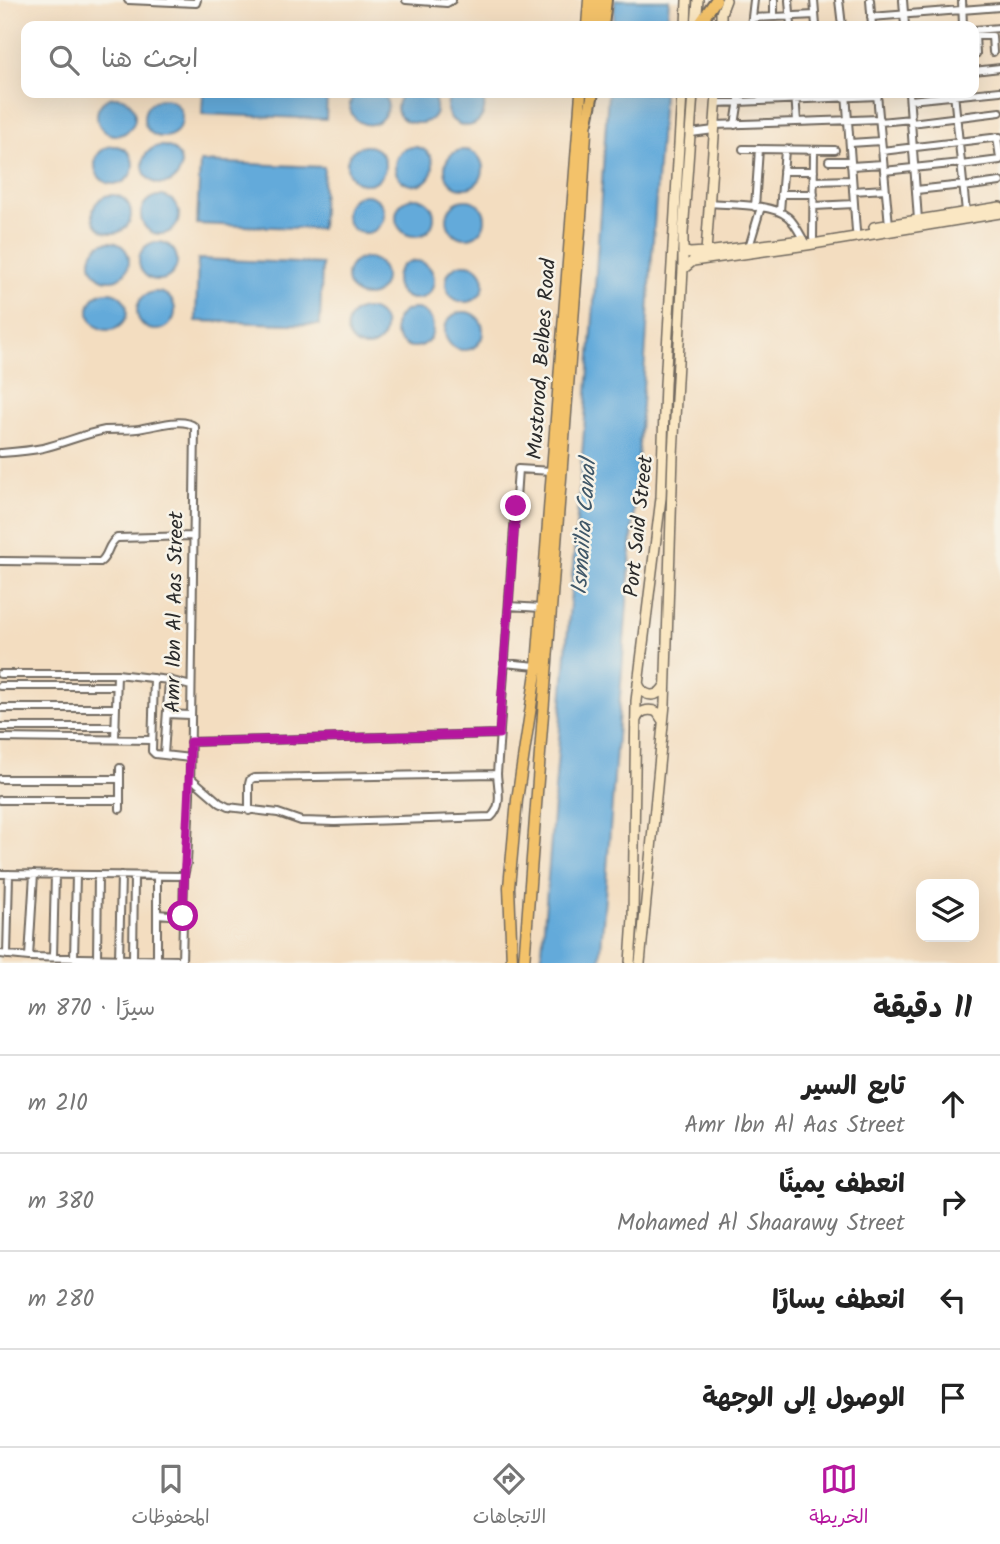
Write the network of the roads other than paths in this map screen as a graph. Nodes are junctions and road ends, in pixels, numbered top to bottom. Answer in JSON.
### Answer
{"nodes":[{"id":1,"x":128,"y":0,"type":"edge"},
{"id":2,"x":409,"y":0,"type":"edge"},
{"id":3,"x":589,"y":0,"type":"edge"},
{"id":4,"x":597,"y":0,"type":"edge"},
{"id":5,"x":606,"y":0,"type":"edge"},
{"id":6,"x":687,"y":0,"type":"edge"},
{"id":7,"x":698,"y":0,"type":"edge"},
{"id":8,"x":716,"y":0,"type":"edge"},
{"id":9,"x":726,"y":0,"type":"edge"},
{"id":10,"x":754,"y":0,"type":"edge"},
{"id":11,"x":774,"y":0,"type":"edge"},
{"id":12,"x":789,"y":0,"type":"edge"},
{"id":13,"x":814,"y":0,"type":"edge"},
{"id":14,"x":839,"y":0,"type":"edge"},
{"id":15,"x":870,"y":0,"type":"edge"},
{"id":16,"x":903,"y":0,"type":"edge"},
{"id":17,"x":962,"y":0,"type":"edge"},
{"id":18,"x":143,"y":1,"type":"edge"},
{"id":19,"x":168,"y":1,"type":"edge"},
{"id":20,"x":187,"y":1,"type":"edge"},
{"id":21,"x":197,"y":1,"type":"edge"},
{"id":22,"x":432,"y":1,"type":"edge"},
{"id":23,"x":450,"y":2,"type":"edge"},
{"id":24,"x":1000,"y":7,"type":"edge"},
{"id":25,"x":962,"y":10,"type":"junction"},
{"id":26,"x":904,"y":14,"type":"junction"},
{"id":27,"x":816,"y":15,"type":"junction"},
{"id":28,"x":790,"y":16,"type":"junction"},
{"id":29,"x":774,"y":17,"type":"junction"},
{"id":30,"x":871,"y":17,"type":"junction"},
{"id":31,"x":752,"y":18,"type":"junction"},
{"id":32,"x":587,"y":21,"type":"edge"},
{"id":33,"x":595,"y":21,"type":"edge"},
{"id":34,"x":604,"y":21,"type":"edge"},
{"id":35,"x":686,"y":21,"type":"edge"},
{"id":36,"x":697,"y":21,"type":"edge"},
{"id":37,"x":701,"y":21,"type":"edge"},
{"id":38,"x":720,"y":21,"type":"edge"},
{"id":39,"x":752,"y":21,"type":"edge"},
{"id":40,"x":790,"y":21,"type":"edge"},
{"id":41,"x":816,"y":21,"type":"edge"},
{"id":42,"x":841,"y":21,"type":"edge"},
{"id":43,"x":871,"y":21,"type":"edge"},
{"id":44,"x":905,"y":21,"type":"edge"},
{"id":45,"x":963,"y":21,"type":"edge"},
{"id":46,"x":1000,"y":28,"type":"edge"},
{"id":47,"x":979,"y":31,"type":"edge"},
{"id":48,"x":979,"y":33,"type":"edge"},
{"id":49,"x":995,"y":47,"type":"edge"},
{"id":50,"x":1000,"y":68,"type":"edge"},
{"id":51,"x":979,"y":70,"type":"edge"},
{"id":52,"x":1000,"y":91,"type":"edge"},
{"id":53,"x":979,"y":92,"type":"edge"},
{"id":54,"x":581,"y":98,"type":"edge"},
{"id":55,"x":590,"y":98,"type":"edge"},
{"id":56,"x":682,"y":98,"type":"edge"},
{"id":57,"x":693,"y":98,"type":"edge"},
{"id":58,"x":716,"y":98,"type":"edge"},
{"id":59,"x":739,"y":98,"type":"edge"},
{"id":60,"x":776,"y":98,"type":"edge"},
{"id":61,"x":795,"y":98,"type":"edge"},
{"id":62,"x":846,"y":98,"type":"edge"},
{"id":63,"x":878,"y":98,"type":"edge"},
{"id":64,"x":909,"y":98,"type":"edge"},
{"id":65,"x":954,"y":98,"type":"edge"},
{"id":66,"x":739,"y":102,"type":"junction"},
{"id":67,"x":1000,"y":112,"type":"edge"},
{"id":68,"x":957,"y":118,"type":"junction"},
{"id":69,"x":848,"y":120,"type":"junction"},
{"id":70,"x":880,"y":120,"type":"junction"},
{"id":71,"x":911,"y":121,"type":"junction"},
{"id":72,"x":587,"y":122,"type":"joint"},
{"id":73,"x":797,"y":122,"type":"junction"},
{"id":74,"x":735,"y":125,"type":"junction"},
{"id":75,"x":714,"y":128,"type":"junction"},
{"id":76,"x":691,"y":133,"type":"junction"},
{"id":77,"x":999,"y":137,"type":"edge"},
{"id":78,"x":881,"y":141,"type":"junction"},
{"id":79,"x":959,"y":142,"type":"junction"},
{"id":80,"x":850,"y":143,"type":"junction"},
{"id":81,"x":913,"y":147,"type":"junction"},
{"id":82,"x":743,"y":149,"type":"dead end"},
{"id":83,"x":759,"y":149,"type":"junction"},
{"id":84,"x":785,"y":150,"type":"junction"},
{"id":85,"x":814,"y":150,"type":"junction"},
{"id":86,"x":835,"y":150,"type":"dead end"},
{"id":87,"x":882,"y":151,"type":"junction"},
{"id":88,"x":1000,"y":159,"type":"edge"},
{"id":89,"x":828,"y":161,"type":"dead end"},
{"id":90,"x":851,"y":163,"type":"junction"},
{"id":91,"x":961,"y":164,"type":"junction"},
{"id":92,"x":884,"y":167,"type":"junction"},
{"id":93,"x":914,"y":168,"type":"junction"},
{"id":94,"x":783,"y":171,"type":"junction"},
{"id":95,"x":814,"y":171,"type":"junction"},
{"id":96,"x":814,"y":180,"type":"junction"},
{"id":97,"x":852,"y":180,"type":"junction"},
{"id":98,"x":1000,"y":182,"type":"edge"},
{"id":99,"x":963,"y":186,"type":"junction"},
{"id":100,"x":886,"y":189,"type":"junction"},
{"id":101,"x":916,"y":190,"type":"junction"},
{"id":102,"x":853,"y":191,"type":"junction"},
{"id":103,"x":781,"y":194,"type":"junction"},
{"id":104,"x":814,"y":194,"type":"junction"},
{"id":105,"x":709,"y":203,"type":"junction"},
{"id":106,"x":854,"y":204,"type":"junction"},
{"id":107,"x":814,"y":206,"type":"junction"},
{"id":108,"x":758,"y":207,"type":"junction"},
{"id":109,"x":1000,"y":207,"type":"edge"},
{"id":110,"x":780,"y":211,"type":"junction"},
{"id":111,"x":966,"y":212,"type":"junction"},
{"id":112,"x":1000,"y":213,"type":"edge"},
{"id":113,"x":918,"y":220,"type":"junction"},
{"id":114,"x":888,"y":225,"type":"junction"},
{"id":115,"x":856,"y":231,"type":"junction"},
{"id":116,"x":808,"y":241,"type":"junction"},
{"id":117,"x":749,"y":247,"type":"junction"},
{"id":118,"x":683,"y":251,"type":"junction"},
{"id":119,"x":706,"y":253,"type":"junction"},
{"id":120,"x":683,"y":269,"type":"junction"},
{"id":121,"x":0,"y":453,"type":"edge"},
{"id":122,"x":552,"y":471,"type":"junction"},
{"id":123,"x":193,"y":536,"type":"junction"},
{"id":124,"x":0,"y":561,"type":"edge"},
{"id":125,"x":509,"y":606,"type":"junction"},
{"id":126,"x":541,"y":608,"type":"junction"},
{"id":127,"x":504,"y":663,"type":"junction"},
{"id":128,"x":531,"y":666,"type":"junction"},
{"id":129,"x":0,"y":674,"type":"edge"},
{"id":130,"x":117,"y":674,"type":"junction"},
{"id":131,"x":154,"y":678,"type":"junction"},
{"id":132,"x":169,"y":680,"type":"junction"},
{"id":133,"x":637,"y":682,"type":"junction"},
{"id":134,"x":666,"y":684,"type":"junction"},
{"id":135,"x":0,"y":686,"type":"edge"},
{"id":136,"x":117,"y":686,"type":"junction"},
{"id":137,"x":191,"y":686,"type":"junction"},
{"id":138,"x":0,"y":708,"type":"edge"},
{"id":139,"x":116,"y":708,"type":"junction"},
{"id":140,"x":167,"y":714,"type":"junction"},
{"id":141,"x":190,"y":715,"type":"junction"},
{"id":142,"x":636,"y":721,"type":"junction"},
{"id":143,"x":664,"y":723,"type":"junction"},
{"id":144,"x":0,"y":727,"type":"edge"},
{"id":145,"x":116,"y":727,"type":"junction"},
{"id":146,"x":499,"y":734,"type":"junction"},
{"id":147,"x":0,"y":738,"type":"edge"},
{"id":148,"x":115,"y":738,"type":"junction"},
{"id":149,"x":151,"y":740,"type":"junction"},
{"id":150,"x":190,"y":742,"type":"junction"},
{"id":151,"x":164,"y":755,"type":"junction"},
{"id":152,"x":190,"y":758,"type":"junction"},
{"id":153,"x":120,"y":768,"type":"dead end"},
{"id":154,"x":497,"y":774,"type":"junction"},
{"id":155,"x":190,"y":777,"type":"junction"},
{"id":156,"x":0,"y":779,"type":"edge"},
{"id":157,"x":120,"y":779,"type":"junction"},
{"id":158,"x":500,"y":798,"type":"junction"},
{"id":159,"x":0,"y":800,"type":"edge"},
{"id":160,"x":120,"y":800,"type":"junction"},
{"id":161,"x":517,"y":800,"type":"junction"},
{"id":162,"x":120,"y":809,"type":"dead end"},
{"id":163,"x":249,"y":811,"type":"junction"},
{"id":164,"x":0,"y":874,"type":"edge"},
{"id":165,"x":9,"y":874,"type":"junction"},
{"id":166,"x":34,"y":874,"type":"junction"},
{"id":167,"x":55,"y":874,"type":"junction"},
{"id":168,"x":76,"y":875,"type":"junction"},
{"id":169,"x":98,"y":875,"type":"junction"},
{"id":170,"x":121,"y":876,"type":"junction"},
{"id":171,"x":134,"y":876,"type":"junction"},
{"id":172,"x":157,"y":876,"type":"junction"},
{"id":173,"x":184,"y":876,"type":"junction"},
{"id":174,"x":509,"y":887,"type":"junction"},
{"id":175,"x":529,"y":888,"type":"junction"},
{"id":176,"x":157,"y":914,"type":"junction"},
{"id":177,"x":183,"y":916,"type":"junction"},
{"id":178,"x":4,"y":954,"type":"edge"},
{"id":179,"x":29,"y":957,"type":"junction"},
{"id":180,"x":53,"y":957,"type":"junction"},
{"id":181,"x":74,"y":958,"type":"junction"},
{"id":182,"x":97,"y":958,"type":"junction"},
{"id":183,"x":119,"y":959,"type":"junction"},
{"id":184,"x":133,"y":959,"type":"junction"},
{"id":185,"x":157,"y":960,"type":"junction"},
{"id":186,"x":182,"y":962,"type":"edge"},
{"id":187,"x":512,"y":963,"type":"edge"},
{"id":188,"x":524,"y":963,"type":"edge"},
{"id":189,"x":631,"y":963,"type":"edge"},
{"id":190,"x":640,"y":963,"type":"edge"}],
"edges":[{"from":1,"to":18,"type":"street"},
{"from":2,"to":22,"type":"street"},
{"from":3,"to":32,"type":"main road"},
{"from":4,"to":33,"type":"main road"},
{"from":5,"to":34,"type":"highway"},
{"from":6,"to":35,"type":"main road"},
{"from":7,"to":36,"type":"main road"},
{"from":8,"to":37,"type":"highway"},
{"from":9,"to":38,"type":"main road"},
{"from":10,"to":31,"type":"street"},
{"from":11,"to":29,"type":"street"},
{"from":12,"to":28,"type":"street"},
{"from":13,"to":27,"type":"street"},
{"from":14,"to":42,"type":"street"},
{"from":15,"to":30,"type":"street"},
{"from":16,"to":26,"type":"street"},
{"from":17,"to":25,"type":"street"},
{"from":18,"to":19,"type":"street"},
{"from":19,"to":20,"type":"street"},
{"from":20,"to":21,"type":"street"},
{"from":22,"to":23,"type":"street"},
{"from":24,"to":25,"type":"street"},
{"from":25,"to":26,"type":"street"},
{"from":25,"to":45,"type":"street"},
{"from":26,"to":30,"type":"street"},
{"from":26,"to":44,"type":"street"},
{"from":27,"to":28,"type":"street"},
{"from":27,"to":41,"type":"street"},
{"from":28,"to":29,"type":"street"},
{"from":28,"to":40,"type":"street"},
{"from":29,"to":31,"type":"street"},
{"from":30,"to":43,"type":"street"},
{"from":31,"to":39,"type":"street"},
{"from":46,"to":47,"type":"street"},
{"from":48,"to":49,"type":"street"},
{"from":50,"to":51,"type":"street"},
{"from":52,"to":53,"type":"street"},
{"from":54,"to":122,"type":"main road","name":"Mustorod, Belbes Road"},
{"from":55,"to":72,"type":"highway"},
{"from":56,"to":133,"type":"main road","name":"Port Said Street"},
{"from":57,"to":76,"type":"main road","name":"Port Said Street"},
{"from":58,"to":66,"type":"street"},
{"from":58,"to":75,"type":"main road"},
{"from":59,"to":66,"type":"street"},
{"from":60,"to":66,"type":"street"},
{"from":61,"to":73,"type":"street"},
{"from":62,"to":69,"type":"street"},
{"from":63,"to":70,"type":"street"},
{"from":64,"to":71,"type":"street"},
{"from":65,"to":68,"type":"street"},
{"from":66,"to":74,"type":"street"},
{"from":67,"to":68,"type":"street"},
{"from":68,"to":71,"type":"street"},
{"from":68,"to":79,"type":"street"},
{"from":69,"to":70,"type":"street"},
{"from":69,"to":73,"type":"street"},
{"from":69,"to":80,"type":"street"},
{"from":70,"to":71,"type":"street"},
{"from":70,"to":78,"type":"street"},
{"from":71,"to":81,"type":"street"},
{"from":72,"to":175,"type":"main road","name":"Mustorod, Belbes Road"},
{"from":73,"to":74,"type":"street"},
{"from":74,"to":75,"type":"street"},
{"from":75,"to":76,"type":"street"},
{"from":75,"to":105,"type":"main road"},
{"from":76,"to":118,"type":"main road","name":"Port Said Street"},
{"from":77,"to":79,"type":"street"},
{"from":77,"to":88,"type":"street"},
{"from":78,"to":80,"type":"street"},
{"from":78,"to":87,"type":"street"},
{"from":79,"to":81,"type":"street"},
{"from":79,"to":91,"type":"street"},
{"from":80,"to":90,"type":"street"},
{"from":81,"to":87,"type":"street"},
{"from":81,"to":93,"type":"street"},
{"from":82,"to":83,"type":"street"},
{"from":83,"to":84,"type":"street"},
{"from":83,"to":108,"type":"street"},
{"from":84,"to":85,"type":"street"},
{"from":84,"to":94,"type":"street"},
{"from":85,"to":86,"type":"street"},
{"from":85,"to":95,"type":"street"},
{"from":87,"to":92,"type":"street"},
{"from":88,"to":91,"type":"street"},
{"from":89,"to":90,"type":"street"},
{"from":90,"to":92,"type":"street"},
{"from":90,"to":97,"type":"street"},
{"from":91,"to":93,"type":"street"},
{"from":91,"to":99,"type":"street"},
{"from":92,"to":93,"type":"street"},
{"from":92,"to":100,"type":"street"},
{"from":93,"to":101,"type":"street"},
{"from":94,"to":95,"type":"street"},
{"from":94,"to":103,"type":"street"},
{"from":95,"to":96,"type":"street"},
{"from":96,"to":97,"type":"street"},
{"from":96,"to":104,"type":"street"},
{"from":97,"to":102,"type":"street"},
{"from":98,"to":99,"type":"street"},
{"from":99,"to":101,"type":"street"},
{"from":99,"to":111,"type":"street"},
{"from":100,"to":102,"type":"street"},
{"from":100,"to":114,"type":"street"},
{"from":101,"to":113,"type":"street"},
{"from":102,"to":106,"type":"street"},
{"from":103,"to":104,"type":"street"},
{"from":103,"to":110,"type":"street"},
{"from":104,"to":107,"type":"street"},
{"from":105,"to":108,"type":"street"},
{"from":105,"to":119,"type":"main road"},
{"from":106,"to":107,"type":"street"},
{"from":106,"to":115,"type":"street"},
{"from":107,"to":116,"type":"street"},
{"from":108,"to":110,"type":"street"},
{"from":108,"to":117,"type":"street"},
{"from":109,"to":111,"type":"main road"},
{"from":110,"to":116,"type":"street"},
{"from":111,"to":113,"type":"main road"},
{"from":112,"to":116,"type":"main road"},
{"from":113,"to":114,"type":"main road"},
{"from":114,"to":115,"type":"main road"},
{"from":115,"to":116,"type":"main road"},
{"from":116,"to":117,"type":"main road"},
{"from":116,"to":120,"type":"main road"},
{"from":117,"to":119,"type":"main road"},
{"from":118,"to":119,"type":"main road"},
{"from":118,"to":120,"type":"main road","name":"Port Said Street"},
{"from":120,"to":134,"type":"main road","name":"Port Said Street"},
{"from":121,"to":123,"type":"street","name":"Amr Ibn Al Aas Street"},
{"from":122,"to":125,"type":"street"},
{"from":122,"to":126,"type":"main road","name":"Mustorod, Belbes Road"},
{"from":123,"to":124,"type":"street"},
{"from":123,"to":137,"type":"street","name":"Amr Ibn Al Aas Street"},
{"from":125,"to":126,"type":"street"},
{"from":125,"to":127,"type":"street"},
{"from":126,"to":128,"type":"main road","name":"Mustorod, Belbes Road"},
{"from":127,"to":128,"type":"street"},
{"from":127,"to":146,"type":"street"},
{"from":128,"to":161,"type":"main road","name":"Mustorod, Belbes Road"},
{"from":129,"to":130,"type":"street"},
{"from":130,"to":131,"type":"street"},
{"from":130,"to":136,"type":"street"},
{"from":131,"to":132,"type":"street"},
{"from":131,"to":149,"type":"street"},
{"from":132,"to":137,"type":"street"},
{"from":132,"to":140,"type":"street"},
{"from":133,"to":134,"type":"main road"},
{"from":133,"to":142,"type":"main road","name":"Port Said Street"},
{"from":134,"to":143,"type":"main road","name":"Port Said Street"},
{"from":135,"to":136,"type":"street"},
{"from":136,"to":139,"type":"street"},
{"from":137,"to":141,"type":"street","name":"Amr Ibn Al Aas Street"},
{"from":138,"to":139,"type":"street"},
{"from":139,"to":145,"type":"street"},
{"from":140,"to":141,"type":"street"},
{"from":140,"to":151,"type":"street"},
{"from":141,"to":150,"type":"street","name":"Amr Ibn Al Aas Street"},
{"from":142,"to":143,"type":"main road"},
{"from":142,"to":189,"type":"main road","name":"Port Said Street"},
{"from":143,"to":190,"type":"main road","name":"Port Said Street"},
{"from":144,"to":145,"type":"street"},
{"from":145,"to":148,"type":"street"},
{"from":146,"to":150,"type":"street"},
{"from":146,"to":154,"type":"street"},
{"from":147,"to":148,"type":"street"},
{"from":148,"to":149,"type":"street"},
{"from":149,"to":151,"type":"street"},
{"from":150,"to":152,"type":"street","name":"Amr Ibn Al Aas Street"},
{"from":151,"to":152,"type":"street"},
{"from":152,"to":155,"type":"street","name":"Amr Ibn Al Aas Street"},
{"from":153,"to":157,"type":"street"},
{"from":154,"to":158,"type":"street"},
{"from":154,"to":163,"type":"street"},
{"from":155,"to":163,"type":"street"},
{"from":155,"to":173,"type":"street","name":"Amr Ibn Al Aas Street"},
{"from":156,"to":157,"type":"street"},
{"from":157,"to":160,"type":"street"},
{"from":158,"to":161,"type":"street"},
{"from":158,"to":163,"type":"street"},
{"from":159,"to":160,"type":"street"},
{"from":160,"to":162,"type":"street"},
{"from":161,"to":174,"type":"main road","name":"Mustorod, Belbes Road"},
{"from":164,"to":165,"type":"street"},
{"from":165,"to":166,"type":"street"},
{"from":165,"to":178,"type":"street"},
{"from":166,"to":167,"type":"street"},
{"from":166,"to":179,"type":"street"},
{"from":167,"to":168,"type":"street"},
{"from":167,"to":180,"type":"street"},
{"from":168,"to":169,"type":"street"},
{"from":168,"to":181,"type":"street"},
{"from":169,"to":170,"type":"street"},
{"from":169,"to":182,"type":"street"},
{"from":170,"to":171,"type":"street"},
{"from":170,"to":183,"type":"street"},
{"from":171,"to":172,"type":"street"},
{"from":171,"to":184,"type":"street"},
{"from":172,"to":173,"type":"street"},
{"from":172,"to":176,"type":"street"},
{"from":173,"to":177,"type":"street","name":"Amr Ibn Al Aas Street"},
{"from":174,"to":175,"type":"main road"},
{"from":174,"to":187,"type":"main road","name":"Mustorod, Belbes Road"},
{"from":175,"to":188,"type":"main road","name":"Mustorod, Belbes Road"},
{"from":176,"to":177,"type":"street"},
{"from":176,"to":185,"type":"street"},
{"from":177,"to":186,"type":"street","name":"Amr Ibn Al Aas Street"},
{"from":178,"to":179,"type":"street"},
{"from":179,"to":180,"type":"street"},
{"from":180,"to":181,"type":"street"},
{"from":181,"to":182,"type":"street"},
{"from":182,"to":183,"type":"street"},
{"from":183,"to":184,"type":"street"},
{"from":184,"to":185,"type":"street"},
{"from":185,"to":186,"type":"street"}]}
